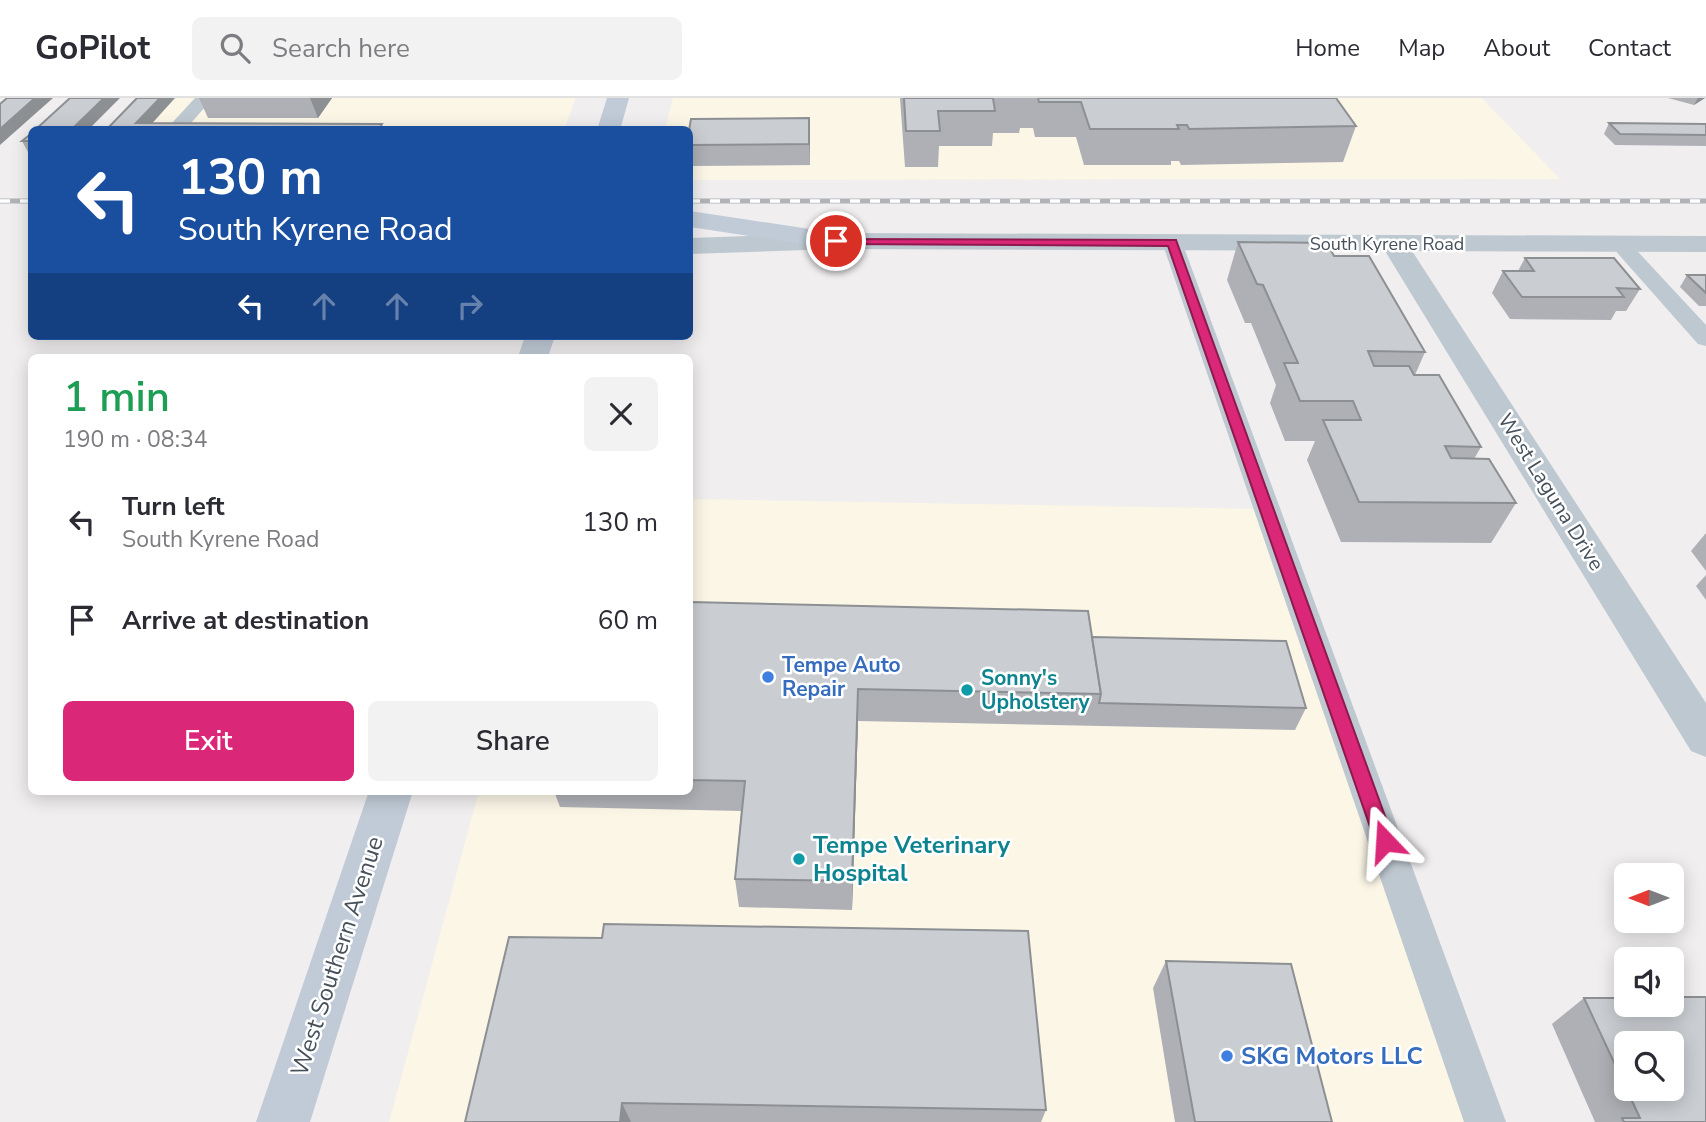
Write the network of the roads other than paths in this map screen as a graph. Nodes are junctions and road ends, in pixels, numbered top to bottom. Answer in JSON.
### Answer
{"nodes":[{"id":1,"x":204,"y":98,"type":"edge"},
{"id":2,"x":618,"y":98,"type":"edge"},
{"id":3,"x":179,"y":126,"type":"edge"},
{"id":4,"x":609,"y":126,"type":"edge"},
{"id":5,"x":693,"y":219,"type":"edge"},
{"id":6,"x":836,"y":241,"type":"junction"},
{"id":7,"x":1172,"y":243,"type":"junction"},
{"id":8,"x":1395,"y":244,"type":"junction"},
{"id":9,"x":1620,"y":244,"type":"junction"},
{"id":10,"x":1706,"y":244,"type":"edge"},
{"id":11,"x":693,"y":246,"type":"edge"},
{"id":12,"x":1706,"y":339,"type":"edge"},
{"id":13,"x":1706,"y":739,"type":"edge"},
{"id":14,"x":390,"y":795,"type":"edge"},
{"id":15,"x":283,"y":1122,"type":"edge"},
{"id":16,"x":1485,"y":1122,"type":"edge"}],
"edges":[{"from":1,"to":3,"type":"lane"},
{"from":2,"to":4,"type":"main road"},
{"from":5,"to":6,"type":"main road"},
{"from":6,"to":7,"type":"street","name":"South Kyrene Road"},
{"from":6,"to":11,"type":"street","name":"South Kyrene Road"},
{"from":7,"to":8,"type":"street","name":"South Kyrene Road"},
{"from":7,"to":16,"type":"lane"},
{"from":8,"to":9,"type":"street","name":"South Kyrene Road"},
{"from":8,"to":13,"type":"street","name":"West Laguna Drive"},
{"from":9,"to":10,"type":"street","name":"South Kyrene Road"},
{"from":9,"to":12,"type":"lane"},
{"from":14,"to":15,"type":"main road","name":"West Southern Avenue"}]}
